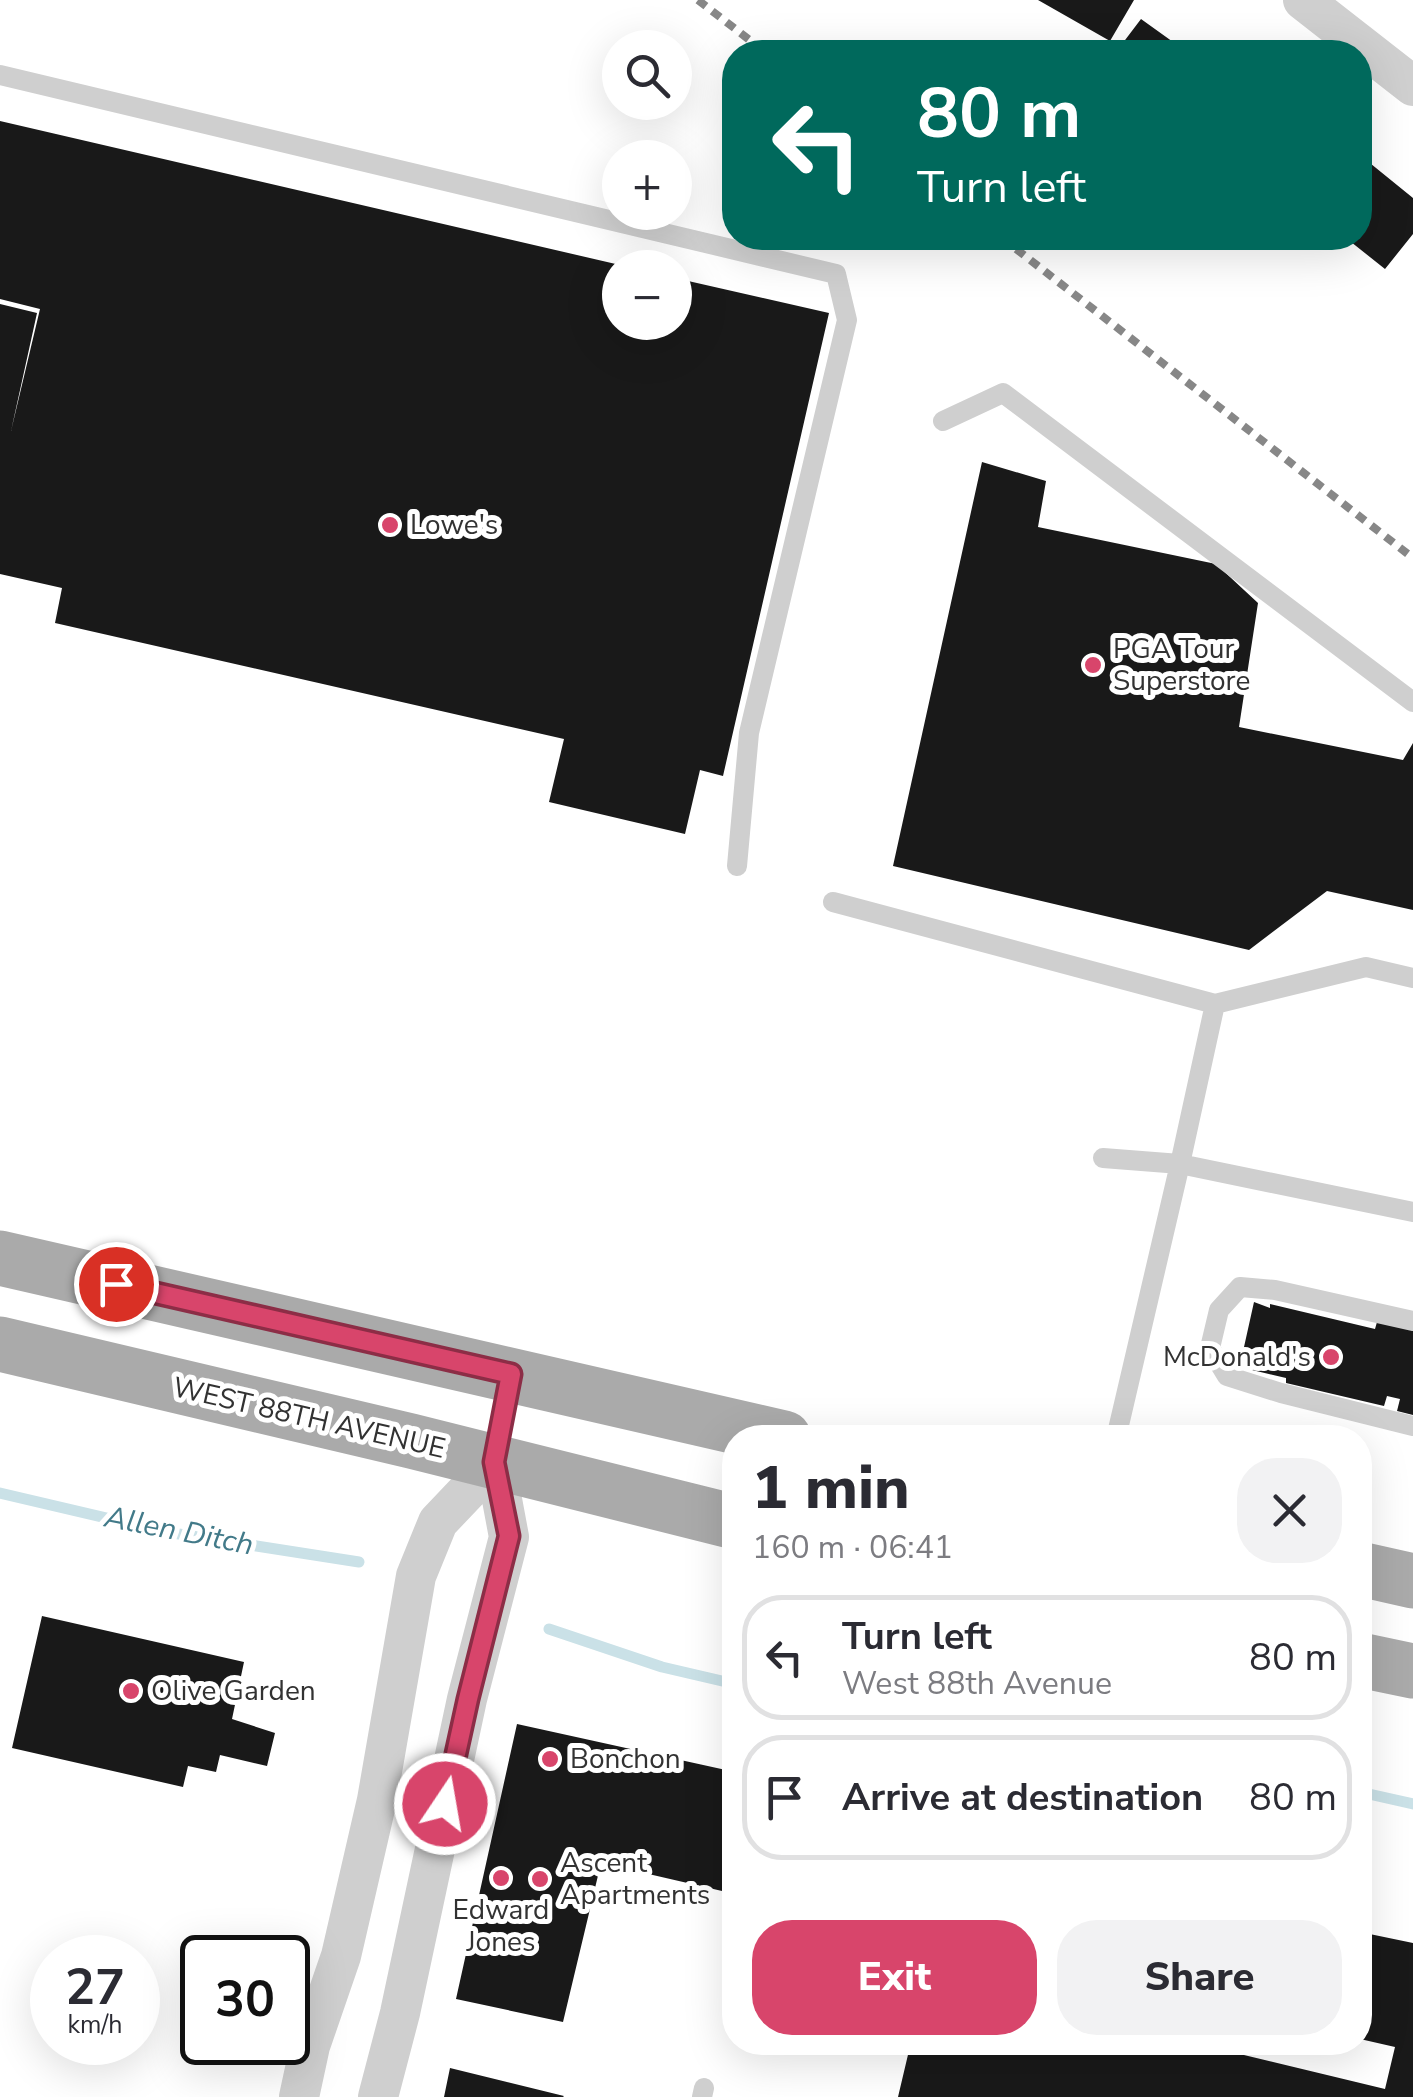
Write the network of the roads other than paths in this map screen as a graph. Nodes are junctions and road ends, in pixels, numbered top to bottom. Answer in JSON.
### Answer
{"nodes":[{"id":1,"x":1302,"y":0,"type":"edge"},
{"id":2,"x":1354,"y":40,"type":"edge"},
{"id":3,"x":1372,"y":54,"type":"edge"},
{"id":4,"x":0,"y":75,"type":"edge"},
{"id":5,"x":1413,"y":86,"type":"edge"},
{"id":6,"x":722,"y":247,"type":"edge"},
{"id":7,"x":735,"y":250,"type":"edge"},
{"id":8,"x":943,"y":421,"type":"dead end"},
{"id":9,"x":1413,"y":702,"type":"edge"},
{"id":10,"x":737,"y":866,"type":"dead end"},
{"id":11,"x":833,"y":902,"type":"dead end"},
{"id":12,"x":1413,"y":978,"type":"edge"},
{"id":13,"x":1215,"y":1004,"type":"junction"},
{"id":14,"x":1103,"y":1158,"type":"dead end"},
{"id":15,"x":1180,"y":1164,"type":"junction"},
{"id":16,"x":1413,"y":1212,"type":"edge"},
{"id":17,"x":0,"y":1258,"type":"edge"},
{"id":18,"x":1413,"y":1320,"type":"edge"},
{"id":19,"x":0,"y":1344,"type":"edge"},
{"id":20,"x":511,"y":1374,"type":"junction"},
{"id":21,"x":729,"y":1425,"type":"edge"},
{"id":22,"x":1119,"y":1425,"type":"edge"},
{"id":23,"x":1413,"y":1426,"type":"edge"},
{"id":24,"x":494,"y":1462,"type":"junction"},
{"id":25,"x":722,"y":1519,"type":"edge"},
{"id":26,"x":1372,"y":1572,"type":"edge"},
{"id":27,"x":1413,"y":1581,"type":"edge"},
{"id":28,"x":1372,"y":1663,"type":"edge"},
{"id":29,"x":1413,"y":1672,"type":"edge"},
{"id":30,"x":299,"y":2097,"type":"edge"},
{"id":31,"x":378,"y":2097,"type":"edge"}],
"edges":[{"from":1,"to":2,"type":"street"},
{"from":3,"to":5,"type":"street"},
{"from":4,"to":6,"type":"lane"},
{"from":7,"to":10,"type":"lane"},
{"from":8,"to":9,"type":"lane"},
{"from":11,"to":13,"type":"lane"},
{"from":12,"to":13,"type":"lane"},
{"from":13,"to":15,"type":"lane"},
{"from":14,"to":15,"type":"lane"},
{"from":15,"to":16,"type":"lane"},
{"from":15,"to":22,"type":"lane"},
{"from":17,"to":20,"type":"main road"},
{"from":18,"to":23,"type":"lane"},
{"from":19,"to":24,"type":"main road","name":"WEST 88TH AVENUE"},
{"from":20,"to":21,"type":"main road"},
{"from":20,"to":24,"type":"lane"},
{"from":24,"to":25,"type":"main road","name":"WEST 88TH AVENUE"},
{"from":24,"to":30,"type":"street"},
{"from":24,"to":31,"type":"street"},
{"from":26,"to":27,"type":"main road"},
{"from":28,"to":29,"type":"main road"}]}
